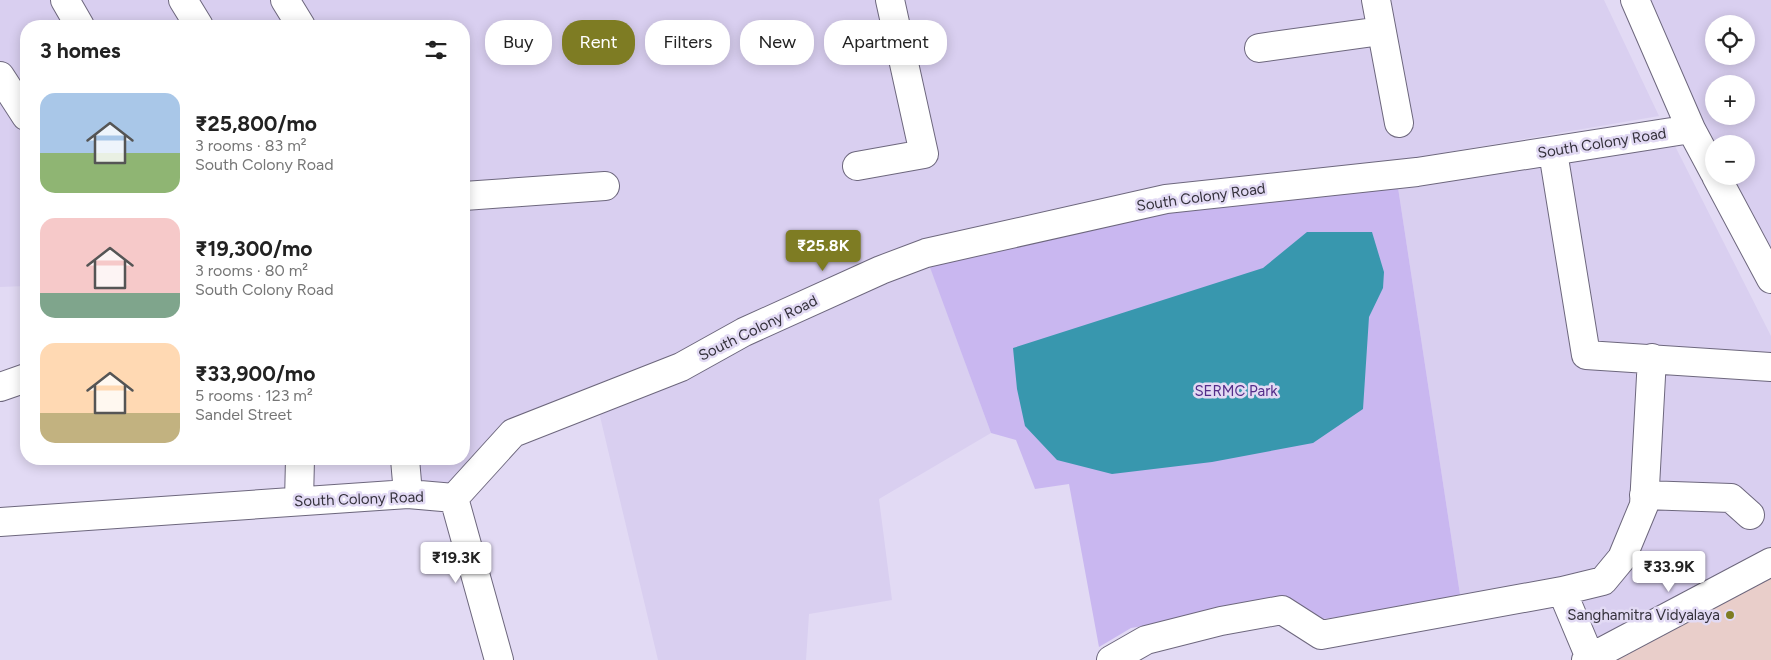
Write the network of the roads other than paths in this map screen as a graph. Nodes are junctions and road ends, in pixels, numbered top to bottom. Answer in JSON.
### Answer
{"nodes":[{"id":1,"x":64,"y":0,"type":"edge"},
{"id":2,"x":183,"y":0,"type":"edge"},
{"id":3,"x":285,"y":0,"type":"edge"},
{"id":4,"x":890,"y":0,"type":"edge"},
{"id":5,"x":1376,"y":0,"type":"edge"},
{"id":6,"x":1635,"y":0,"type":"edge"},
{"id":7,"x":76,"y":20,"type":"edge"},
{"id":8,"x":195,"y":20,"type":"edge"},
{"id":9,"x":297,"y":20,"type":"edge"},
{"id":10,"x":1381,"y":31,"type":"junction"},
{"id":11,"x":1259,"y":48,"type":"dead end"},
{"id":12,"x":0,"y":76,"type":"edge"},
{"id":13,"x":20,"y":107,"type":"edge"},
{"id":14,"x":1398,"y":123,"type":"dead end"},
{"id":15,"x":1691,"y":129,"type":"junction"},
{"id":16,"x":1553,"y":152,"type":"junction"},
{"id":17,"x":1705,"y":155,"type":"edge"},
{"id":18,"x":857,"y":166,"type":"dead end"},
{"id":19,"x":1721,"y":185,"type":"edge"},
{"id":20,"x":605,"y":186,"type":"dead end"},
{"id":21,"x":470,"y":196,"type":"edge"},
{"id":22,"x":1771,"y":279,"type":"edge"},
{"id":23,"x":1652,"y":358,"type":"junction"},
{"id":24,"x":1771,"y":367,"type":"edge"},
{"id":25,"x":20,"y":380,"type":"edge"},
{"id":26,"x":0,"y":387,"type":"edge"},
{"id":27,"x":300,"y":465,"type":"edge"},
{"id":28,"x":406,"y":465,"type":"edge"},
{"id":29,"x":408,"y":494,"type":"junction"},
{"id":30,"x":1644,"y":495,"type":"junction"},
{"id":31,"x":454,"y":498,"type":"junction"},
{"id":32,"x":299,"y":501,"type":"junction"},
{"id":33,"x":1750,"y":515,"type":"dead end"},
{"id":34,"x":0,"y":522,"type":"edge"},
{"id":35,"x":1771,"y":562,"type":"edge"},
{"id":36,"x":1562,"y":591,"type":"junction"},
{"id":37,"x":1589,"y":659,"type":"edge"},
{"id":38,"x":499,"y":660,"type":"edge"},
{"id":39,"x":1111,"y":660,"type":"edge"}],
"edges":[{"from":1,"to":7,"type":"street"},
{"from":2,"to":8,"type":"street"},
{"from":3,"to":9,"type":"street"},
{"from":4,"to":18,"type":"street"},
{"from":5,"to":10,"type":"street"},
{"from":6,"to":15,"type":"street"},
{"from":10,"to":11,"type":"street"},
{"from":10,"to":14,"type":"street"},
{"from":12,"to":13,"type":"street"},
{"from":15,"to":16,"type":"street","name":"South Colony Road"},
{"from":15,"to":17,"type":"street"},
{"from":16,"to":23,"type":"street"},
{"from":16,"to":31,"type":"street","name":"South Colony Road"},
{"from":19,"to":22,"type":"street"},
{"from":20,"to":21,"type":"street"},
{"from":23,"to":24,"type":"street"},
{"from":23,"to":30,"type":"street"},
{"from":25,"to":26,"type":"street"},
{"from":27,"to":32,"type":"street"},
{"from":28,"to":29,"type":"street"},
{"from":29,"to":31,"type":"street","name":"South Colony Road"},
{"from":29,"to":32,"type":"street","name":"South Colony Road"},
{"from":30,"to":33,"type":"street"},
{"from":30,"to":36,"type":"street"},
{"from":31,"to":38,"type":"street"},
{"from":32,"to":34,"type":"street","name":"South Colony Road"},
{"from":35,"to":37,"type":"street"},
{"from":36,"to":37,"type":"street"},
{"from":36,"to":39,"type":"street"}]}
